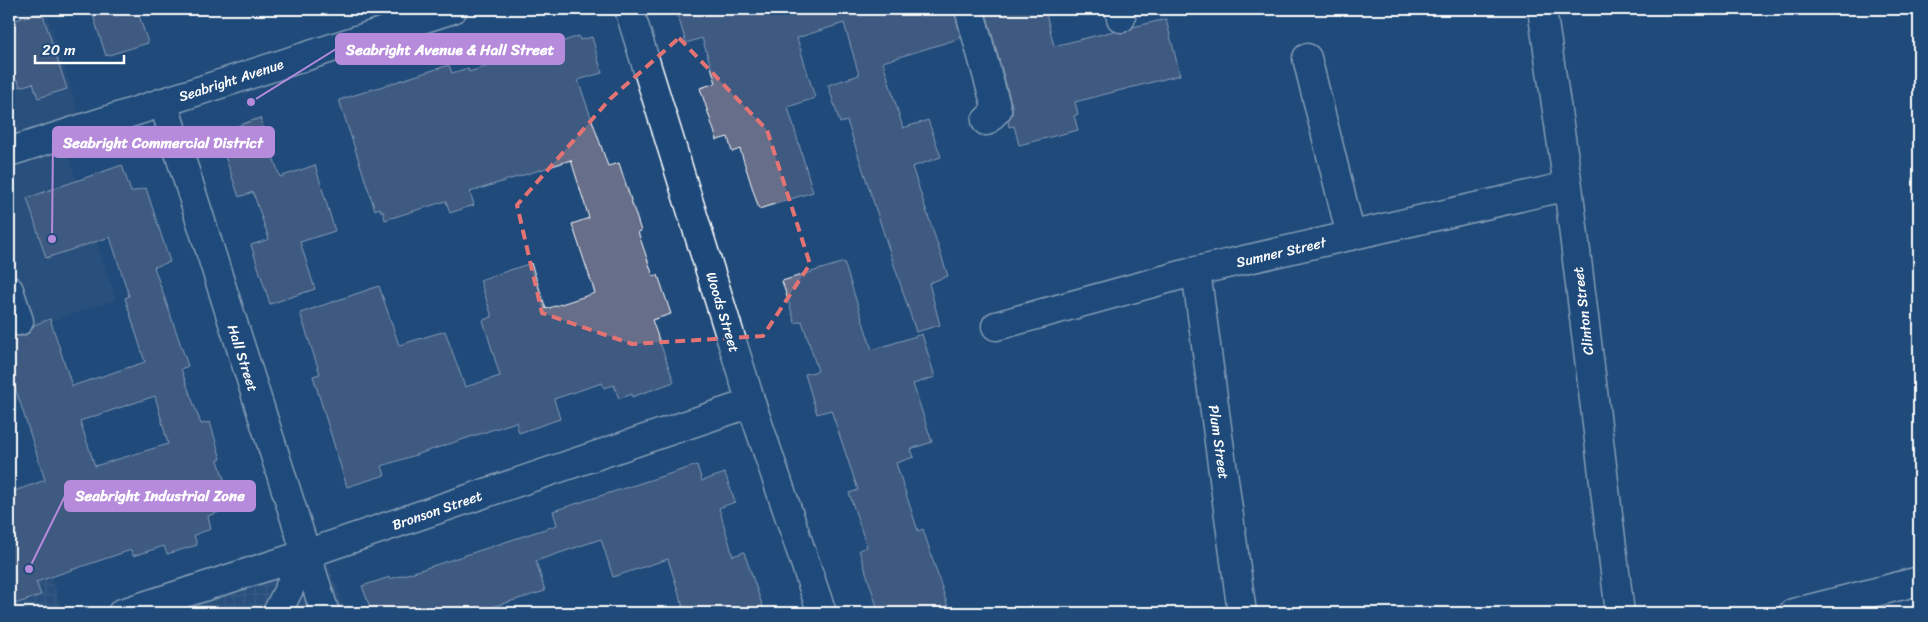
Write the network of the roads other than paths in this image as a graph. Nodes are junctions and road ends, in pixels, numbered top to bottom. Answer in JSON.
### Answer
{"nodes":[{"id":1,"x":453,"y":9,"type":"edge"},
{"id":2,"x":629,"y":9,"type":"edge"},
{"id":3,"x":969,"y":9,"type":"edge"},
{"id":4,"x":1542,"y":9,"type":"edge"},
{"id":5,"x":1307,"y":58,"type":"dead end"},
{"id":6,"x":163,"y":102,"type":"junction"},
{"id":7,"x":986,"y":121,"type":"dead end"},
{"id":8,"x":9,"y":152,"type":"edge"},
{"id":9,"x":1568,"y":186,"type":"junction"},
{"id":10,"x":1351,"y":236,"type":"junction"},
{"id":11,"x":1196,"y":271,"type":"junction"},
{"id":12,"x":9,"y":290,"type":"edge"},
{"id":13,"x":19,"y":321,"type":"dead end"},
{"id":14,"x":996,"y":326,"type":"dead end"},
{"id":15,"x":751,"y":403,"type":"junction"},
{"id":16,"x":306,"y":554,"type":"junction"},
{"id":17,"x":1919,"y":581,"type":"edge"},
{"id":18,"x":139,"y":611,"type":"edge"},
{"id":19,"x":277,"y":613,"type":"edge"},
{"id":20,"x":325,"y":613,"type":"edge"},
{"id":21,"x":822,"y":613,"type":"edge"},
{"id":22,"x":1242,"y":613,"type":"edge"},
{"id":23,"x":1620,"y":613,"type":"edge"},
{"id":24,"x":1793,"y":613,"type":"edge"}],
"edges":[{"from":1,"to":6,"type":"street","name":"Seabright Avenue"},
{"from":2,"to":15,"type":"street","name":"Woods Street"},
{"from":3,"to":7,"type":"street"},
{"from":4,"to":9,"type":"street","name":"Clinton Street"},
{"from":5,"to":10,"type":"street"},
{"from":6,"to":8,"type":"street","name":"Seabright Avenue"},
{"from":6,"to":16,"type":"street","name":"Hall Street"},
{"from":9,"to":10,"type":"street","name":"Sumner Street"},
{"from":9,"to":23,"type":"street","name":"Clinton Street"},
{"from":10,"to":11,"type":"street","name":"Sumner Street"},
{"from":11,"to":14,"type":"street","name":"Sumner Street"},
{"from":11,"to":22,"type":"street","name":"Plum Street"},
{"from":12,"to":13,"type":"street"},
{"from":15,"to":16,"type":"street","name":"Bronson Street"},
{"from":15,"to":21,"type":"street","name":"Woods Street"},
{"from":16,"to":18,"type":"street","name":"Bronson Street"},
{"from":16,"to":19,"type":"street"},
{"from":16,"to":20,"type":"street","name":"Hall Street"},
{"from":17,"to":24,"type":"street"}]}
